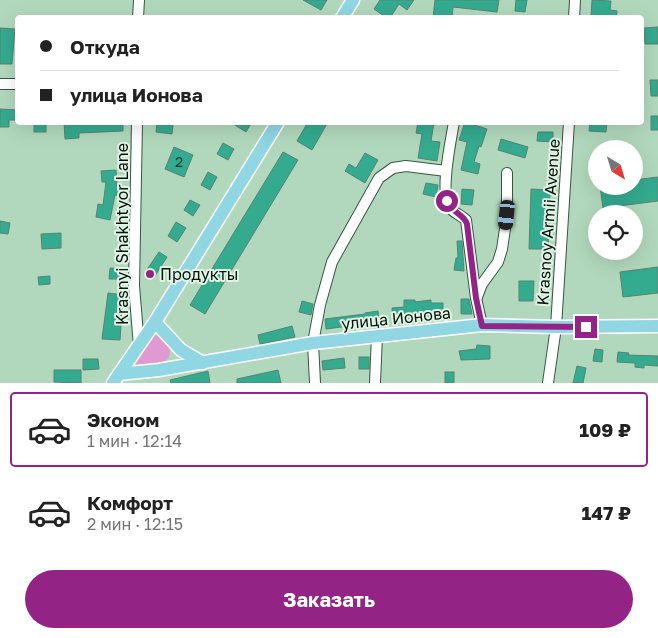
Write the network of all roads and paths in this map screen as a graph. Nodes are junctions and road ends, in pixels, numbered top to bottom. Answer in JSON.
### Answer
{"nodes":[{"id":1,"x":139,"y":0,"type":"edge"},
{"id":2,"x":353,"y":0,"type":"edge"},
{"id":3,"x":575,"y":0,"type":"edge"},
{"id":4,"x":138,"y":15,"type":"edge"},
{"id":5,"x":344,"y":15,"type":"edge"},
{"id":6,"x":574,"y":15,"type":"edge"},
{"id":7,"x":0,"y":84,"type":"edge"},
{"id":8,"x":15,"y":84,"type":"edge"},
{"id":9,"x":137,"y":125,"type":"edge"},
{"id":10,"x":276,"y":125,"type":"edge"},
{"id":11,"x":454,"y":125,"type":"edge"},
{"id":12,"x":569,"y":125,"type":"edge"},
{"id":13,"x":446,"y":171,"type":"junction"},
{"id":14,"x":508,"y":173,"type":"dead end"},
{"id":15,"x":476,"y":298,"type":"junction"},
{"id":16,"x":155,"y":322,"type":"junction"},
{"id":17,"x":482,"y":326,"type":"junction"},
{"id":18,"x":658,"y":326,"type":"edge"},
{"id":19,"x":556,"y":327,"type":"junction"},
{"id":20,"x":377,"y":336,"type":"junction"},
{"id":21,"x":313,"y":343,"type":"junction"},
{"id":22,"x":139,"y":346,"type":"junction"},
{"id":23,"x":204,"y":363,"type":"junction"},
{"id":24,"x":116,"y":378,"type":"edge"},
{"id":25,"x":315,"y":383,"type":"edge"},
{"id":26,"x":375,"y":383,"type":"edge"},
{"id":27,"x":548,"y":383,"type":"edge"}],
"edges":[{"from":1,"to":4,"type":"street"},
{"from":2,"to":5,"type":"main road"},
{"from":3,"to":6,"type":"street"},
{"from":7,"to":8,"type":"street"},
{"from":9,"to":22,"type":"street","name":"Krasnyi Shakhtyor Lane"},
{"from":10,"to":16,"type":"main road"},
{"from":11,"to":13,"type":"street"},
{"from":12,"to":19,"type":"street","name":"Krasnoy Armii Avenue"},
{"from":13,"to":15,"type":"street"},
{"from":13,"to":21,"type":"street"},
{"from":14,"to":15,"type":"street"},
{"from":15,"to":17,"type":"street"},
{"from":16,"to":22,"type":"main road"},
{"from":16,"to":23,"type":"main road"},
{"from":17,"to":19,"type":"main road","name":"улица Ионова"},
{"from":17,"to":20,"type":"main road","name":"улица Ионова"},
{"from":18,"to":19,"type":"main road","name":"улица Ионова"},
{"from":19,"to":27,"type":"street","name":"Krasnoy Armii Avenue"},
{"from":20,"to":21,"type":"main road","name":"улица Ионова"},
{"from":20,"to":26,"type":"street"},
{"from":21,"to":23,"type":"main road","name":"улица Ионова"},
{"from":21,"to":25,"type":"street"},
{"from":22,"to":24,"type":"main road"},
{"from":23,"to":24,"type":"main road","name":"улица Ионова"}]}
